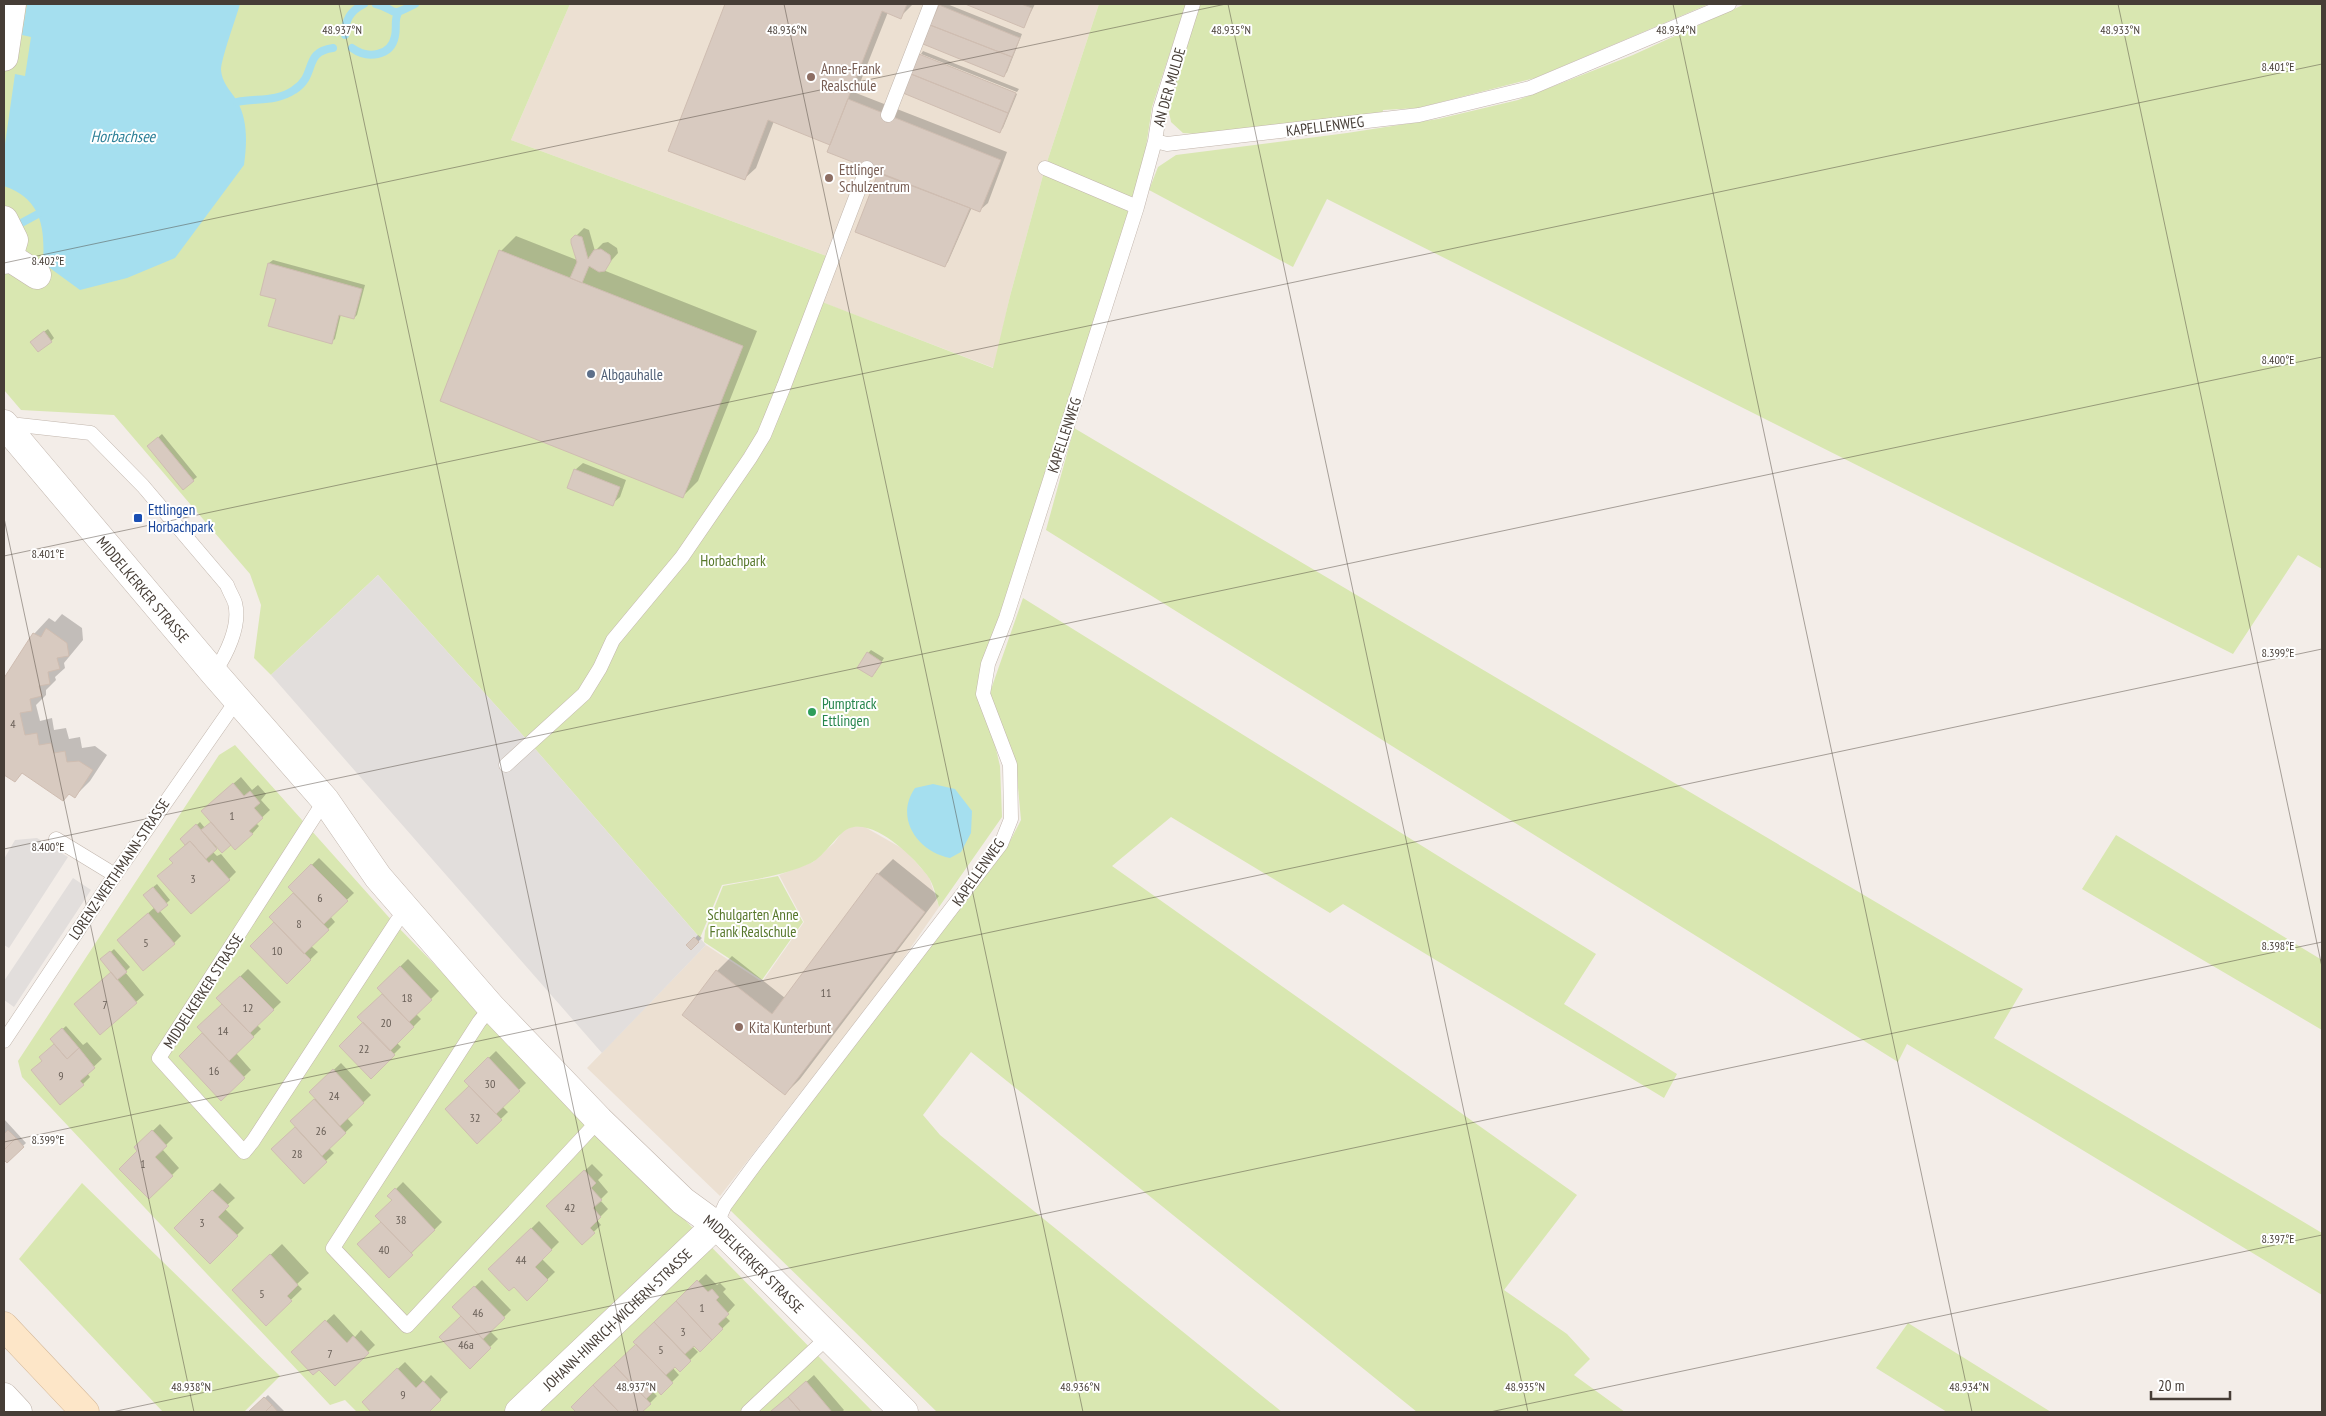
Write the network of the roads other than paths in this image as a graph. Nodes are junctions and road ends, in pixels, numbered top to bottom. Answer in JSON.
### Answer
{"nodes":[{"id":1,"x":12,"y":4,"type":"edge"},
{"id":2,"x":931,"y":4,"type":"edge"},
{"id":3,"x":1194,"y":4,"type":"edge"},
{"id":4,"x":1729,"y":4,"type":"edge"},
{"id":5,"x":4,"y":57,"type":"edge"},
{"id":6,"x":888,"y":115,"type":"dead end"},
{"id":7,"x":1155,"y":141,"type":"junction"},
{"id":8,"x":867,"y":168,"type":"dead end"},
{"id":9,"x":1045,"y":168,"type":"dead end"},
{"id":10,"x":1137,"y":207,"type":"junction"},
{"id":11,"x":7,"y":239,"type":"edge"},
{"id":12,"x":37,"y":275,"type":"dead end"},
{"id":13,"x":5,"y":429,"type":"edge"},
{"id":14,"x":214,"y":673,"type":"junction"},
{"id":15,"x":237,"y":700,"type":"junction"},
{"id":16,"x":506,"y":765,"type":"dead end"},
{"id":17,"x":325,"y":800,"type":"junction"},
{"id":18,"x":56,"y":839,"type":"dead end"},
{"id":19,"x":115,"y":875,"type":"junction"},
{"id":20,"x":408,"y":912,"type":"junction"},
{"id":21,"x":491,"y":1007,"type":"junction"},
{"id":22,"x":4,"y":1041,"type":"edge"},
{"id":23,"x":599,"y":1120,"type":"junction"},
{"id":24,"x":716,"y":1225,"type":"junction"},
{"id":25,"x":4,"y":1326,"type":"edge"},
{"id":26,"x":829,"y":1336,"type":"junction"},
{"id":27,"x":4,"y":1397,"type":"edge"},
{"id":28,"x":18,"y":1412,"type":"edge"},
{"id":29,"x":85,"y":1412,"type":"edge"},
{"id":30,"x":519,"y":1412,"type":"edge"},
{"id":31,"x":748,"y":1412,"type":"edge"},
{"id":32,"x":904,"y":1412,"type":"edge"}],
"edges":[{"from":1,"to":5,"type":"street"},
{"from":2,"to":6,"type":"lane"},
{"from":3,"to":7,"type":"lane","name":"AN DER MULDE"},
{"from":4,"to":7,"type":"lane","name":"KAPELLENWEG"},
{"from":7,"to":10,"type":"lane","name":"KAPELLENWEG"},
{"from":8,"to":16,"type":"lane"},
{"from":9,"to":10,"type":"lane"},
{"from":10,"to":24,"type":"lane","name":"KAPELLENWEG"},
{"from":11,"to":12,"type":"street"},
{"from":13,"to":14,"type":"street","name":"MIDDELKERKER STRASSE"},
{"from":13,"to":14,"type":"lane"},
{"from":14,"to":15,"type":"street","name":"MIDDELKERKER STRASSE"},
{"from":15,"to":17,"type":"street","name":"MIDDELKERKER STRASSE"},
{"from":15,"to":19,"type":"lane","name":"LORENZ-WERTHMANN-STRASSE"},
{"from":17,"to":20,"type":"street","name":"MIDDELKERKER STRASSE"},
{"from":17,"to":20,"type":"lane","name":"MIDDELKERKER STRASSE"},
{"from":18,"to":19,"type":"lane"},
{"from":19,"to":22,"type":"lane","name":"LORENZ-WERTHMANN-STRASSE"},
{"from":20,"to":21,"type":"street","name":"MIDDELKERKER STRASSE"},
{"from":21,"to":23,"type":"street","name":"MIDDELKERKER STRASSE"},
{"from":21,"to":23,"type":"lane"},
{"from":23,"to":24,"type":"street","name":"MIDDELKERKER STRASSE"},
{"from":24,"to":26,"type":"street","name":"MIDDELKERKER STRASSE"},
{"from":24,"to":30,"type":"street","name":"JOHANN-HINRICH-WICHERN-STRASSE"},
{"from":25,"to":29,"type":"main road"},
{"from":26,"to":31,"type":"lane"},
{"from":26,"to":32,"type":"street","name":"MIDDELKERKER STRASSE"},
{"from":27,"to":28,"type":"street"}]}
